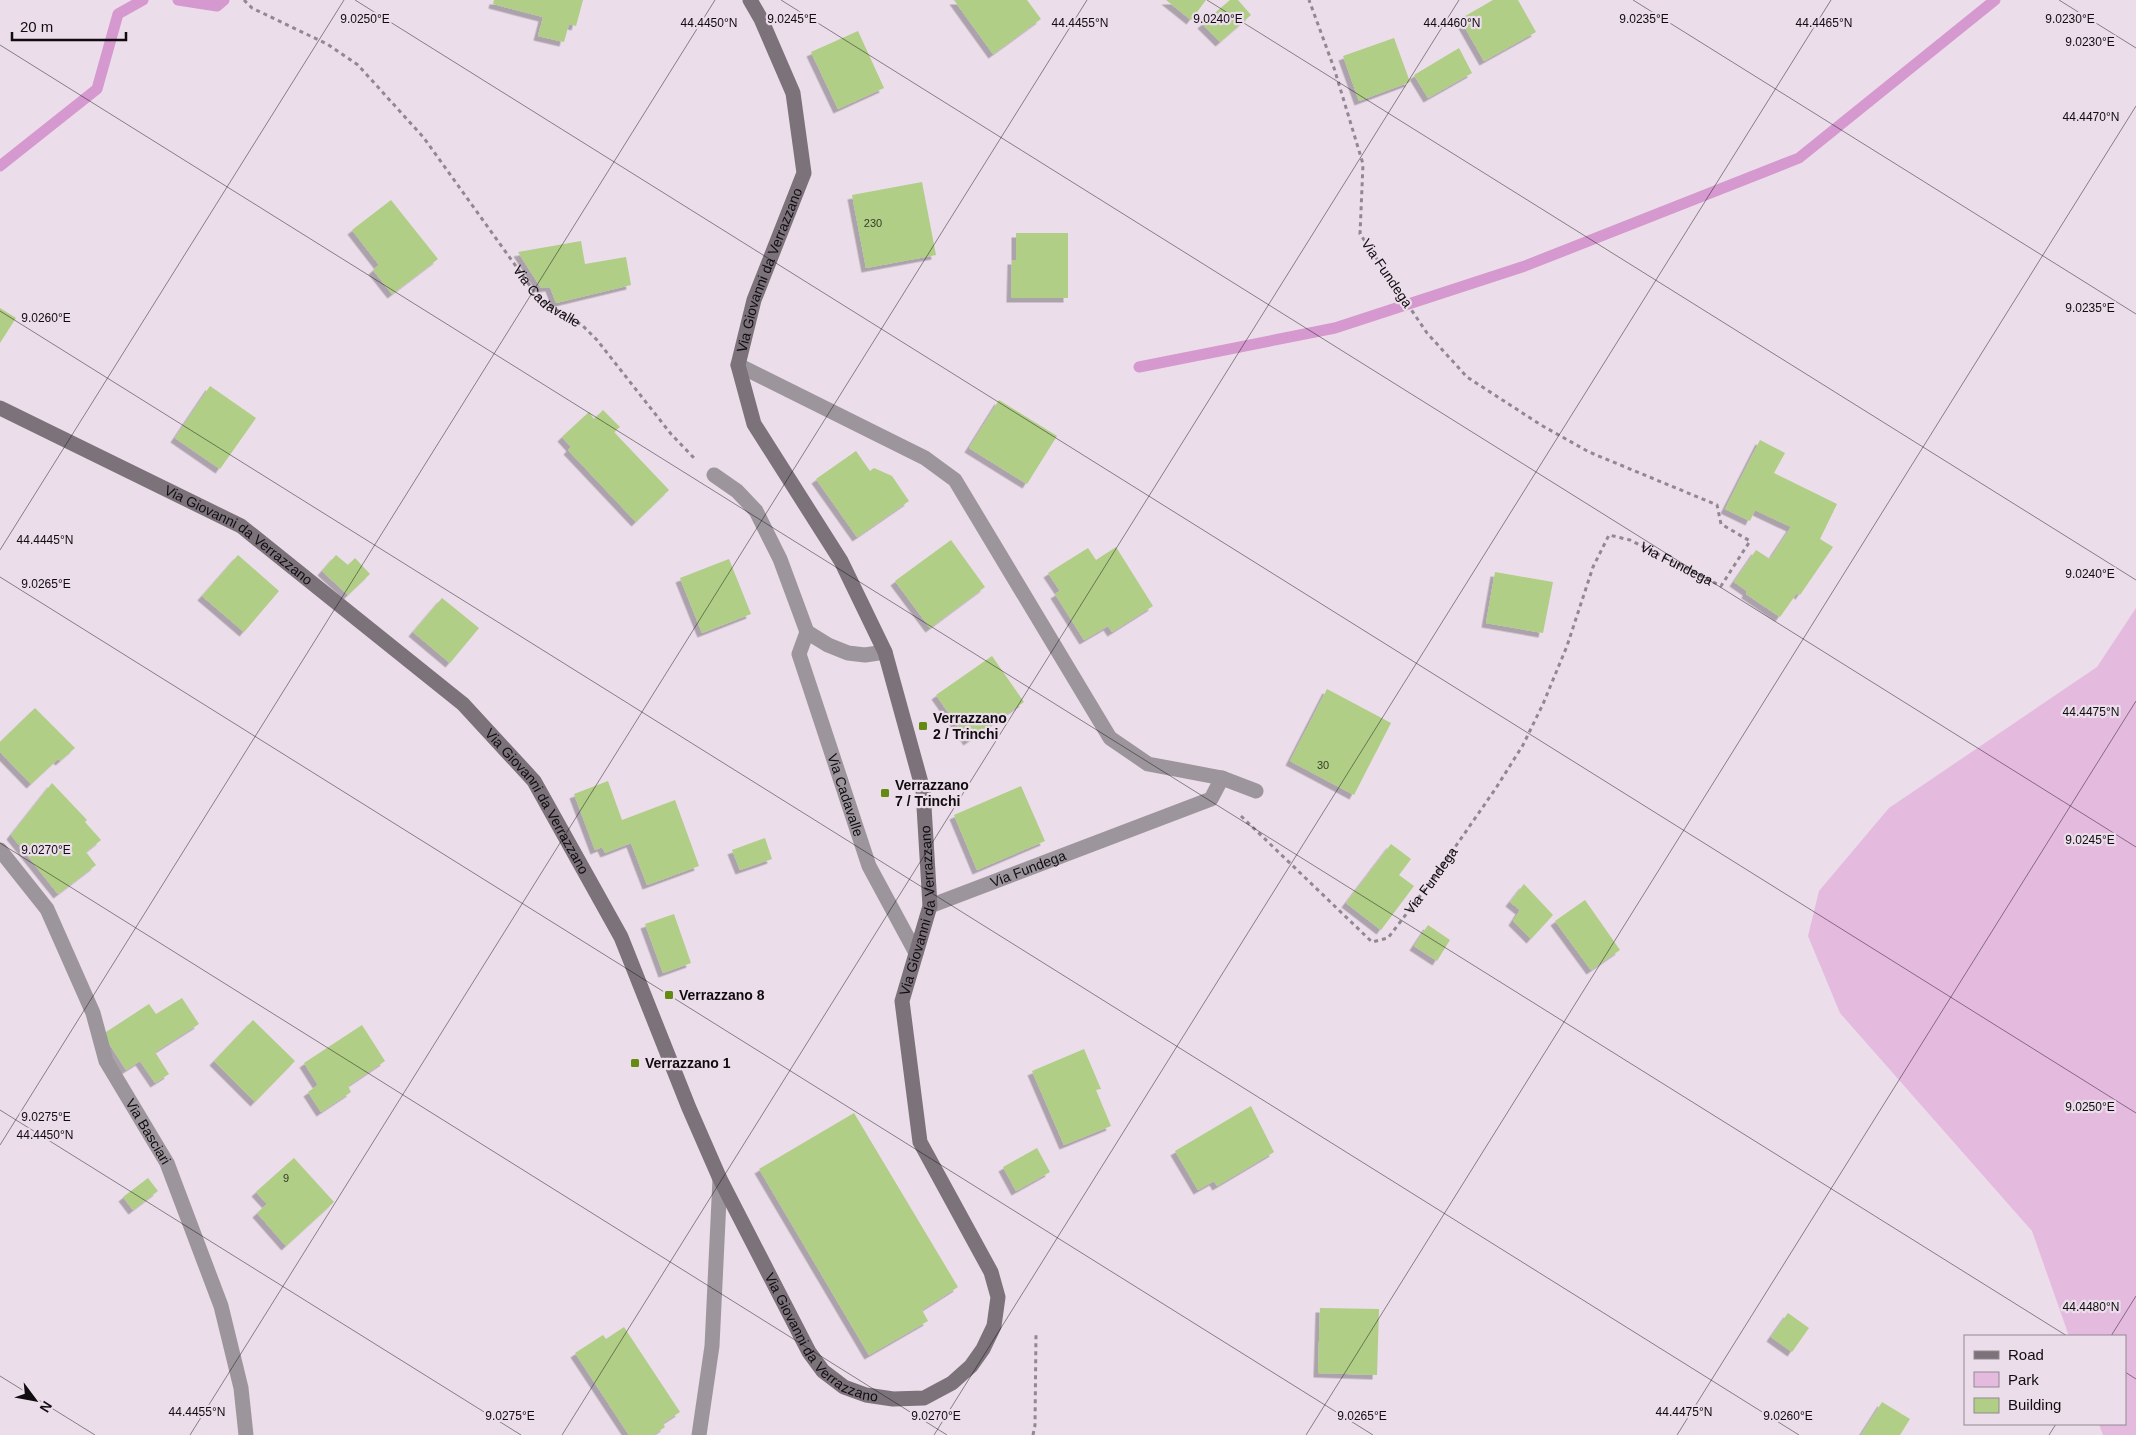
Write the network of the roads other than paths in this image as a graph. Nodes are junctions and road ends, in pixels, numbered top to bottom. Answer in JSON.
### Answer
{"nodes":[{"id":1,"x":750,"y":0,"type":"edge"},
{"id":2,"x":738,"y":365,"type":"junction"},
{"id":3,"x":0,"y":408,"type":"edge"},
{"id":4,"x":714,"y":475,"type":"road end"},
{"id":5,"x":807,"y":632,"type":"junction"},
{"id":6,"x":885,"y":652,"type":"junction"},
{"id":7,"x":1222,"y":778,"type":"junction"},
{"id":8,"x":1256,"y":791,"type":"dead end"},
{"id":9,"x":0,"y":850,"type":"edge"},
{"id":10,"x":930,"y":906,"type":"junction"},
{"id":11,"x":916,"y":953,"type":"junction"},
{"id":12,"x":720,"y":1179,"type":"junction"},
{"id":13,"x":246,"y":1435,"type":"edge"},
{"id":14,"x":699,"y":1435,"type":"edge"}],
"edges":[{"from":1,"to":2,"type":"street","name":"Via Giovanni da Verrazzano"},
{"from":2,"to":6,"type":"street","name":"Via Giovanni da Verrazzano"},
{"from":2,"to":7,"type":"street"},
{"from":3,"to":12,"type":"street","name":"Via Giovanni da Verrazzano"},
{"from":4,"to":5,"type":"street"},
{"from":5,"to":6,"type":"street"},
{"from":5,"to":11,"type":"street","name":"Via Cadavalle"},
{"from":6,"to":10,"type":"street","name":"Via Giovanni da Verrazzano"},
{"from":7,"to":8,"type":"street"},
{"from":7,"to":10,"type":"street","name":"Via Fundega"},
{"from":9,"to":13,"type":"street","name":"Via Basciari"},
{"from":10,"to":11,"type":"street","name":"Via Giovanni da Verrazzano"},
{"from":11,"to":12,"type":"street","name":"Via Giovanni da Verrazzano"},
{"from":12,"to":14,"type":"street"}]}
